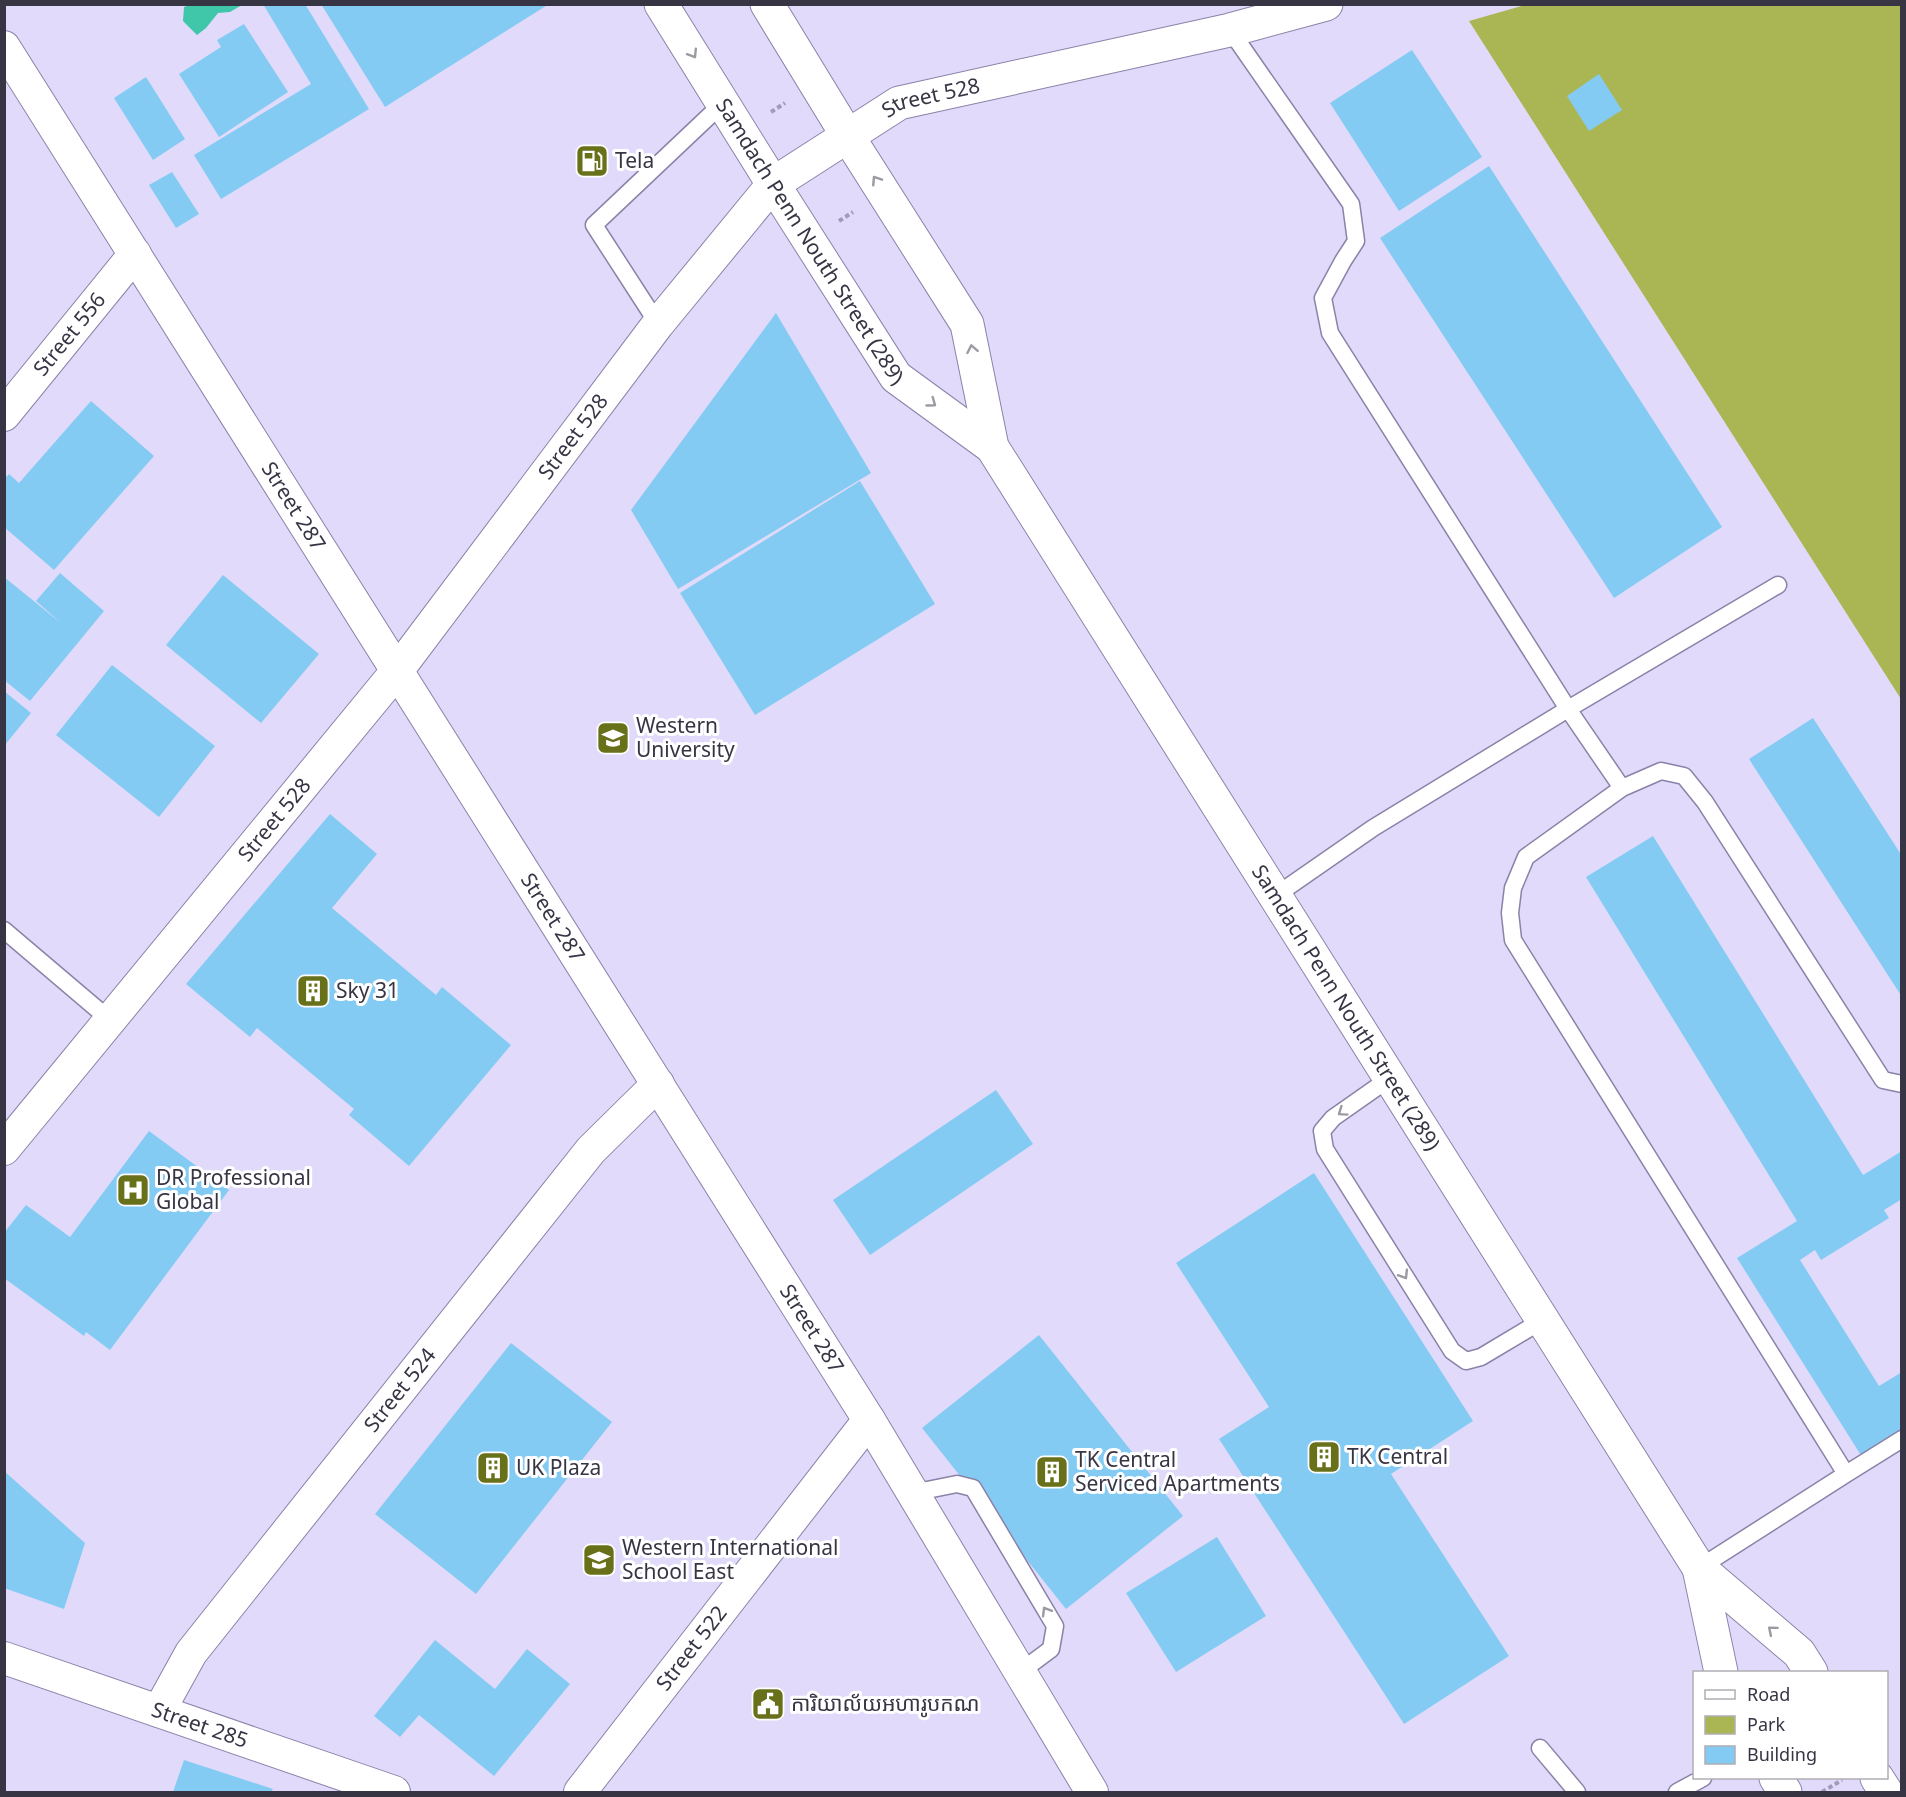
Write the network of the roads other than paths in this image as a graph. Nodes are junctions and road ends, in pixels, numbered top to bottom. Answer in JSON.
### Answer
{"nodes":[{"id":1,"x":662,"y":4,"type":"edge"},
{"id":2,"x":767,"y":4,"type":"edge"},
{"id":3,"x":1326,"y":4,"type":"edge"},
{"id":4,"x":1230,"y":30,"type":"junction"},
{"id":5,"x":4,"y":47,"type":"edge"},
{"id":6,"x":723,"y":103,"type":"junction"},
{"id":7,"x":847,"y":135,"type":"junction"},
{"id":8,"x":773,"y":184,"type":"junction"},
{"id":9,"x":135,"y":254,"type":"junction"},
{"id":10,"x":658,"y":324,"type":"junction"},
{"id":11,"x":4,"y":415,"type":"edge"},
{"id":12,"x":992,"y":447,"type":"junction"},
{"id":13,"x":1778,"y":585,"type":"dead end"},
{"id":14,"x":397,"y":670,"type":"junction"},
{"id":15,"x":1568,"y":709,"type":"junction"},
{"id":16,"x":1622,"y":788,"type":"junction"},
{"id":17,"x":1275,"y":896,"type":"junction"},
{"id":18,"x":4,"y":930,"type":"edge"},
{"id":19,"x":110,"y":1020,"type":"junction"},
{"id":20,"x":1390,"y":1078,"type":"junction"},
{"id":21,"x":658,"y":1084,"type":"junction"},
{"id":22,"x":1902,"y":1084,"type":"edge"},
{"id":23,"x":4,"y":1149,"type":"edge"},
{"id":24,"x":1543,"y":1320,"type":"junction"},
{"id":25,"x":869,"y":1420,"type":"junction"},
{"id":26,"x":1902,"y":1440,"type":"edge"},
{"id":27,"x":1846,"y":1474,"type":"junction"},
{"id":28,"x":912,"y":1493,"type":"junction"},
{"id":29,"x":1699,"y":1568,"type":"junction"},
{"id":30,"x":4,"y":1658,"type":"edge"},
{"id":31,"x":1721,"y":1671,"type":"edge"},
{"id":32,"x":1810,"y":1671,"type":"edge"},
{"id":33,"x":1020,"y":1672,"type":"junction"},
{"id":34,"x":159,"y":1711,"type":"junction"},
{"id":35,"x":1539,"y":1748,"type":"dead end"},
{"id":36,"x":1701,"y":1779,"type":"edge"},
{"id":37,"x":1777,"y":1779,"type":"edge"},
{"id":38,"x":1878,"y":1779,"type":"edge"},
{"id":39,"x":394,"y":1792,"type":"edge"},
{"id":40,"x":580,"y":1792,"type":"edge"},
{"id":41,"x":1092,"y":1792,"type":"edge"},
{"id":42,"x":1577,"y":1792,"type":"edge"},
{"id":43,"x":1677,"y":1792,"type":"edge"},
{"id":44,"x":1785,"y":1792,"type":"edge"},
{"id":45,"x":1886,"y":1792,"type":"edge"}],
"edges":[{"from":1,"to":6,"type":"main road","name":"Samdach Penn Nouth Street (289)","one_way":true},
{"from":2,"to":7,"type":"main road","name":"Samdach Penn Nouth Street (289)"},
{"from":3,"to":4,"type":"main road","name":"Street 528"},
{"from":4,"to":7,"type":"main road","name":"Street 528"},
{"from":4,"to":15,"type":"lane"},
{"from":5,"to":9,"type":"street","name":"Street 287"},
{"from":6,"to":8,"type":"main road","name":"Samdach Penn Nouth Street (289)"},
{"from":6,"to":10,"type":"lane"},
{"from":7,"to":8,"type":"main road","name":"Street 528"},
{"from":12,"to":7,"type":"main road","name":"Samdach Penn Nouth Street (289)","one_way":true},
{"from":8,"to":10,"type":"street","name":"Street 528"},
{"from":8,"to":12,"type":"main road","name":"Samdach Penn Nouth Street (289)","one_way":true},
{"from":9,"to":11,"type":"street","name":"Street 556"},
{"from":9,"to":14,"type":"street","name":"Street 287"},
{"from":10,"to":14,"type":"street","name":"Street 528"},
{"from":12,"to":17,"type":"main road","name":"Samdach Penn Nouth Street (289)"},
{"from":13,"to":15,"type":"lane"},
{"from":14,"to":19,"type":"street","name":"Street 528"},
{"from":14,"to":21,"type":"street","name":"Street 287"},
{"from":15,"to":16,"type":"lane"},
{"from":15,"to":17,"type":"lane"},
{"from":16,"to":22,"type":"lane"},
{"from":16,"to":27,"type":"lane"},
{"from":17,"to":20,"type":"main road","name":"Samdach Penn Nouth Street (289)"},
{"from":18,"to":19,"type":"lane"},
{"from":19,"to":23,"type":"street","name":"Street 528"},
{"from":20,"to":24,"type":"main road","name":"Samdach Penn Nouth Street (289)"},
{"from":20,"to":24,"type":"lane","one_way":true},
{"from":21,"to":25,"type":"street","name":"Street 287"},
{"from":21,"to":34,"type":"street","name":"Street 524"},
{"from":24,"to":29,"type":"main road","name":"Samdach Penn Nouth Street (289)"},
{"from":25,"to":28,"type":"street","name":"Street 287"},
{"from":25,"to":40,"type":"street","name":"Street 522"},
{"from":26,"to":27,"type":"lane"},
{"from":27,"to":29,"type":"lane"},
{"from":28,"to":33,"type":"street","name":"Street 287"},
{"from":33,"to":28,"type":"lane","one_way":true},
{"from":29,"to":31,"type":"main road","name":"Samdach Penn Nouth Street (289)"},
{"from":32,"to":29,"type":"main road","name":"Samdach Penn Nouth Street (289)","one_way":true},
{"from":30,"to":34,"type":"street","name":"Street 285"},
{"from":33,"to":41,"type":"street","name":"Street 287"},
{"from":34,"to":39,"type":"street","name":"Street 285"},
{"from":35,"to":42,"type":"lane"},
{"from":36,"to":43,"type":"lane"},
{"from":37,"to":44,"type":"main road"},
{"from":38,"to":45,"type":"main road"}]}
